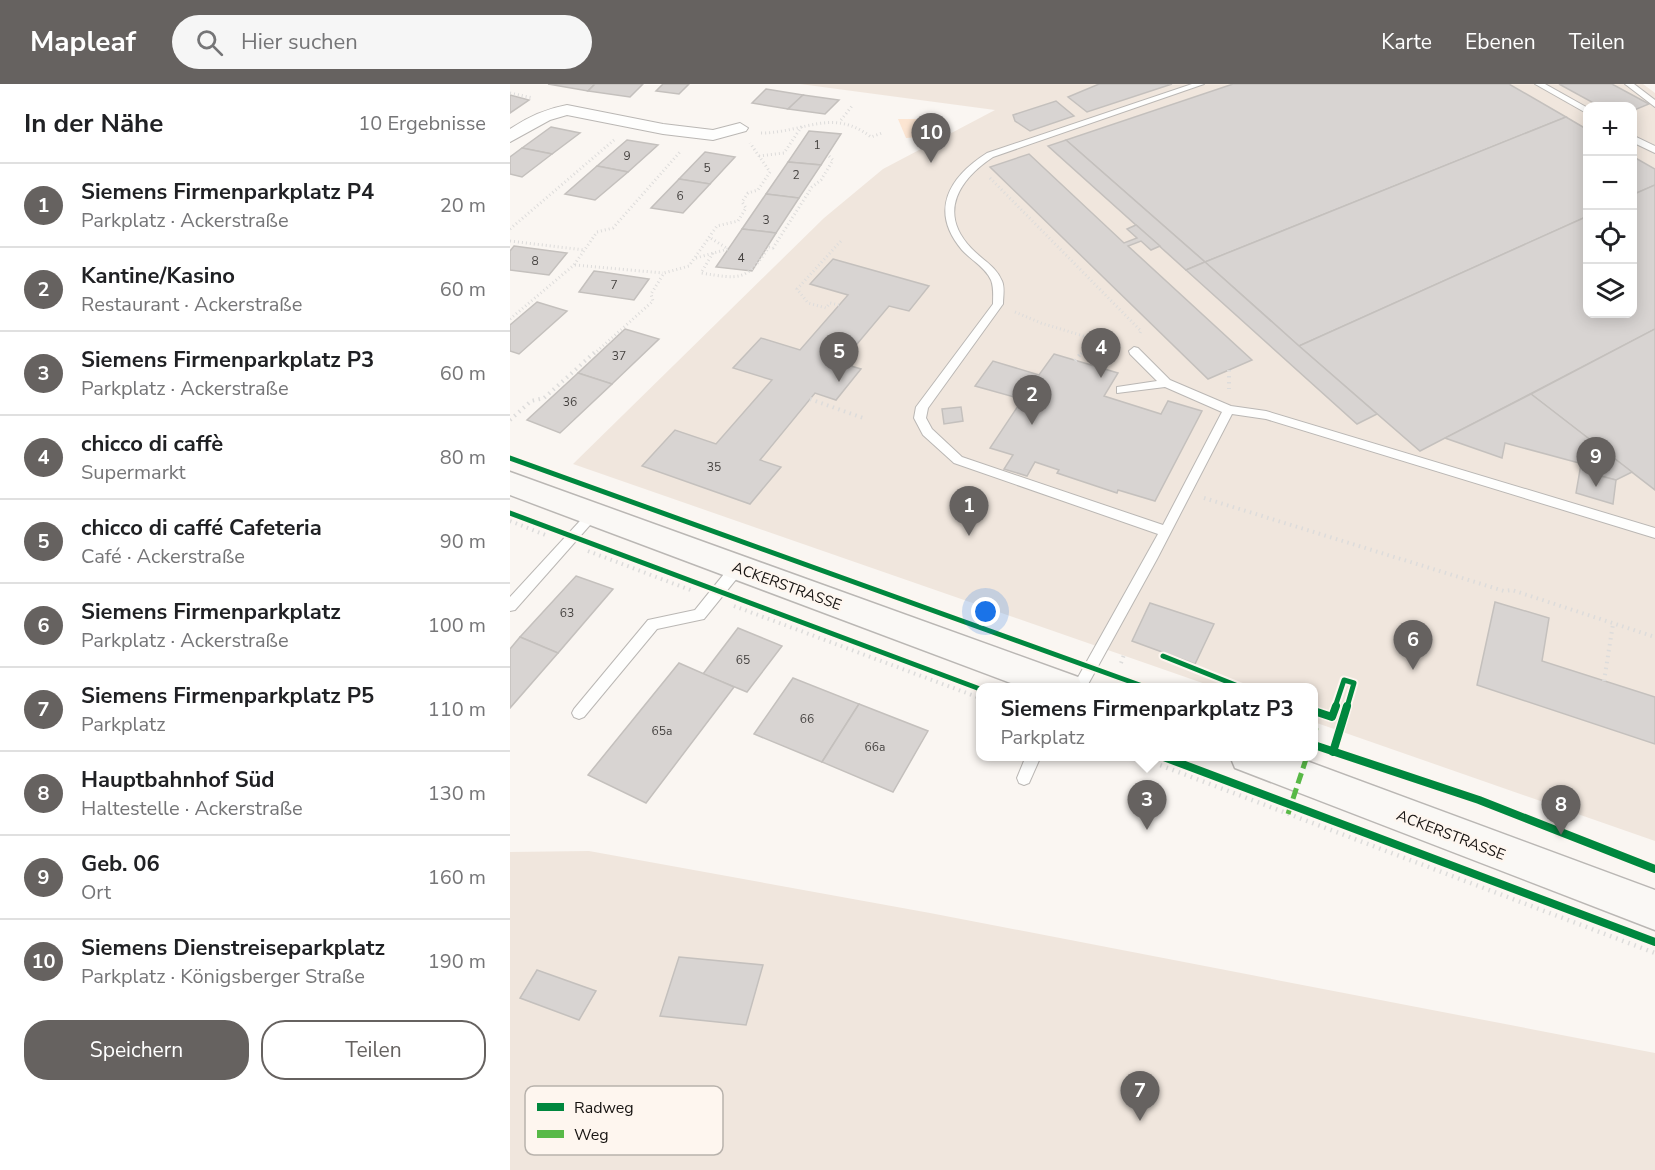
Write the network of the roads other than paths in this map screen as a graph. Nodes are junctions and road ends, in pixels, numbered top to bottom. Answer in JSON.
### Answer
{"nodes":[{"id":1,"x":1200,"y":84,"type":"edge"},
{"id":2,"x":1539,"y":84,"type":"edge"},
{"id":3,"x":1629,"y":84,"type":"edge"},
{"id":4,"x":1655,"y":104,"type":"edge"},
{"id":5,"x":1583,"y":110,"type":"edge"},
{"id":6,"x":740,"y":128,"type":"road end"},
{"id":7,"x":510,"y":137,"type":"edge"},
{"id":8,"x":1637,"y":141,"type":"edge"},
{"id":9,"x":1655,"y":150,"type":"edge"},
{"id":10,"x":1134,"y":351,"type":"road end"},
{"id":11,"x":1166,"y":384,"type":"junction"},
{"id":12,"x":1121,"y":390,"type":"dead end"},
{"id":13,"x":1229,"y":410,"type":"junction"},
{"id":14,"x":510,"y":483,"type":"edge"},
{"id":15,"x":594,"y":513,"type":"junction"},
{"id":16,"x":1165,"y":531,"type":"junction"},
{"id":17,"x":1655,"y":533,"type":"edge"},
{"id":18,"x":737,"y":568,"type":"junction"},
{"id":19,"x":510,"y":606,"type":"edge"},
{"id":20,"x":1055,"y":683,"type":"edge"},
{"id":21,"x":1081,"y":683,"type":"edge"},
{"id":22,"x":579,"y":713,"type":"dead end"},
{"id":23,"x":1032,"y":761,"type":"edge"},
{"id":24,"x":1261,"y":761,"type":"edge"},
{"id":25,"x":1024,"y":778,"type":"dead end"},
{"id":26,"x":1655,"y":910,"type":"edge"}],
"edges":[{"from":1,"to":16,"type":"lane"},
{"from":2,"to":5,"type":"lane"},
{"from":3,"to":4,"type":"lane"},
{"from":6,"to":7,"type":"street"},
{"from":8,"to":9,"type":"lane"},
{"from":10,"to":11,"type":"lane"},
{"from":11,"to":12,"type":"lane"},
{"from":11,"to":13,"type":"lane"},
{"from":13,"to":16,"type":"lane"},
{"from":13,"to":17,"type":"lane"},
{"from":14,"to":15,"type":"street","name":"ACKERSTRASSE"},
{"from":15,"to":18,"type":"street","name":"ACKERSTRASSE"},
{"from":15,"to":19,"type":"lane"},
{"from":16,"to":21,"type":"lane"},
{"from":18,"to":20,"type":"street","name":"ACKERSTRASSE"},
{"from":18,"to":22,"type":"lane"},
{"from":23,"to":25,"type":"lane"},
{"from":24,"to":26,"type":"street","name":"ACKERSTRASSE"}]}
